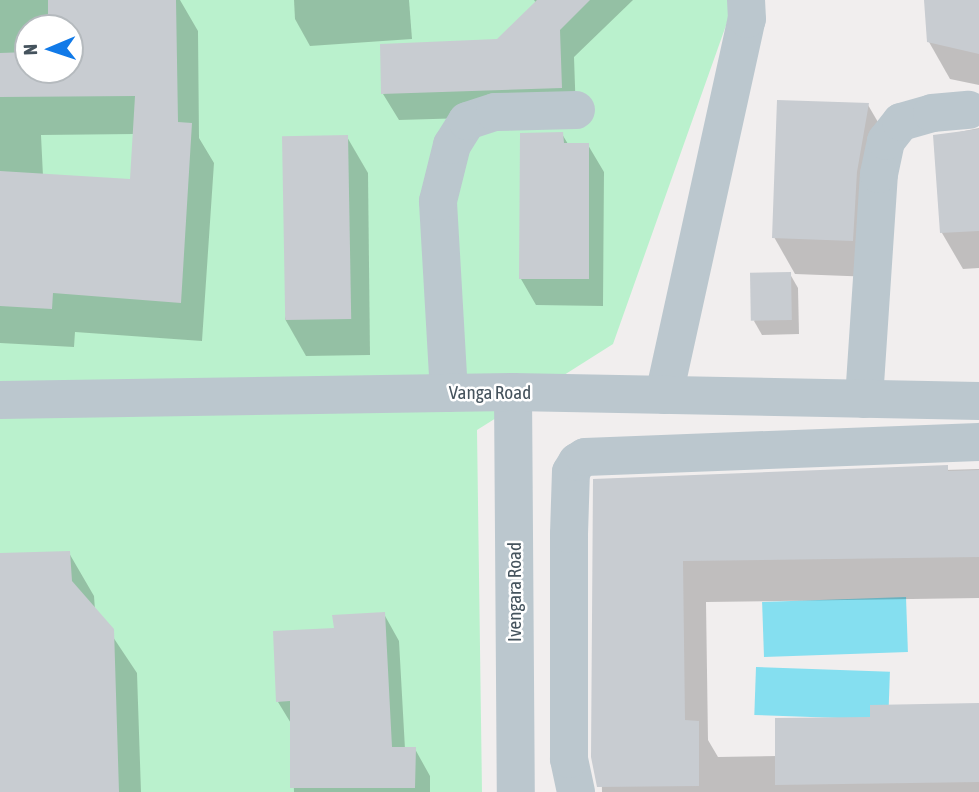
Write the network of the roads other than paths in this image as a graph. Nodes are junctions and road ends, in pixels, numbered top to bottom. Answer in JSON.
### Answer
{"nodes":[{"id":1,"x":746,"y":0,"type":"edge"},
{"id":2,"x":576,"y":110,"type":"dead end"},
{"id":3,"x":970,"y":110,"type":"dead end"},
{"id":4,"x":513,"y":392,"type":"junction"},
{"id":5,"x":449,"y":393,"type":"junction"},
{"id":6,"x":664,"y":395,"type":"junction"},
{"id":7,"x":864,"y":399,"type":"junction"},
{"id":8,"x":0,"y":400,"type":"edge"},
{"id":9,"x":979,"y":401,"type":"edge"},
{"id":10,"x":979,"y":442,"type":"edge"},
{"id":11,"x":569,"y":534,"type":"junction"},
{"id":12,"x":514,"y":535,"type":"junction"},
{"id":13,"x":516,"y":792,"type":"edge"},
{"id":14,"x":576,"y":792,"type":"edge"}],
"edges":[{"from":1,"to":6,"type":"street"},
{"from":2,"to":5,"type":"street"},
{"from":3,"to":7,"type":"street"},
{"from":4,"to":5,"type":"street","name":"Vanga Road"},
{"from":4,"to":6,"type":"street","name":"Vanga Road"},
{"from":4,"to":12,"type":"street","name":"Ivengara Road"},
{"from":5,"to":8,"type":"street","name":"Vanga Road"},
{"from":6,"to":7,"type":"street","name":"Vanga Road"},
{"from":7,"to":9,"type":"street","name":"Vanga Road"},
{"from":10,"to":11,"type":"street"},
{"from":11,"to":12,"type":"street"},
{"from":11,"to":14,"type":"street"},
{"from":12,"to":13,"type":"street","name":"Ivengara Road"}]}
